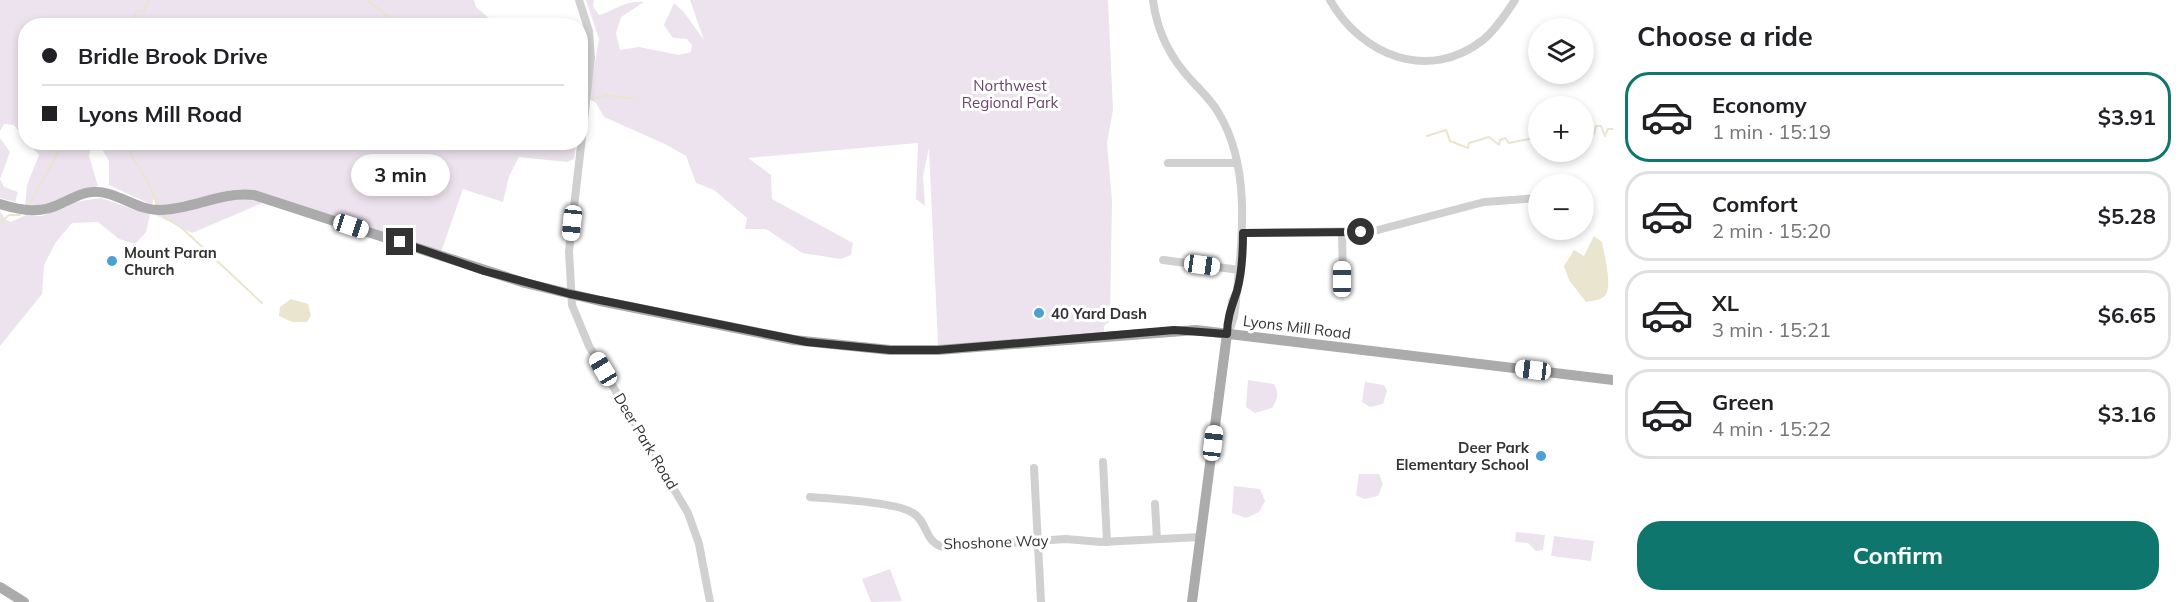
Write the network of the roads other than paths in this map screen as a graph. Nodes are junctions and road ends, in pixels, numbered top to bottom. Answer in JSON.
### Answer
{"nodes":[{"id":1,"x":579,"y":0,"type":"edge"},
{"id":2,"x":1153,"y":0,"type":"edge"},
{"id":3,"x":1330,"y":0,"type":"edge"},
{"id":4,"x":1515,"y":0,"type":"edge"},
{"id":5,"x":585,"y":18,"type":"edge"},
{"id":6,"x":588,"y":27,"type":"edge"},
{"id":7,"x":588,"y":84,"type":"edge"},
{"id":8,"x":580,"y":150,"type":"edge"},
{"id":9,"x":1168,"y":163,"type":"dead end"},
{"id":10,"x":1236,"y":163,"type":"junction"},
{"id":11,"x":1528,"y":199,"type":"edge"},
{"id":12,"x":0,"y":204,"type":"edge"},
{"id":13,"x":1342,"y":232,"type":"junction"},
{"id":14,"x":1243,"y":233,"type":"junction"},
{"id":15,"x":1163,"y":260,"type":"dead end"},
{"id":16,"x":1240,"y":270,"type":"junction"},
{"id":17,"x":1342,"y":279,"type":"dead end"},
{"id":18,"x":570,"y":294,"type":"junction"},
{"id":19,"x":1227,"y":334,"type":"junction"},
{"id":20,"x":1613,"y":380,"type":"edge"},
{"id":21,"x":1103,"y":462,"type":"dead end"},
{"id":22,"x":1034,"y":468,"type":"dead end"},
{"id":23,"x":810,"y":497,"type":"dead end"},
{"id":24,"x":1155,"y":504,"type":"dead end"},
{"id":25,"x":1200,"y":537,"type":"junction"},
{"id":26,"x":1157,"y":539,"type":"junction"},
{"id":27,"x":1038,"y":541,"type":"junction"},
{"id":28,"x":1107,"y":542,"type":"junction"},
{"id":29,"x":0,"y":587,"type":"edge"},
{"id":30,"x":24,"y":602,"type":"edge"},
{"id":31,"x":710,"y":602,"type":"edge"},
{"id":32,"x":1041,"y":602,"type":"edge"},
{"id":33,"x":1192,"y":602,"type":"edge"}],
"edges":[{"from":1,"to":5,"type":"street","name":"Deer Park Road"},
{"from":2,"to":10,"type":"street"},
{"from":3,"to":4,"type":"street"},
{"from":6,"to":7,"type":"street","name":"Deer Park Road"},
{"from":8,"to":18,"type":"street","name":"Deer Park Road"},
{"from":9,"to":10,"type":"street"},
{"from":10,"to":14,"type":"street"},
{"from":11,"to":13,"type":"street"},
{"from":12,"to":18,"type":"main road","name":"Lyons Mill Road"},
{"from":13,"to":14,"type":"street"},
{"from":13,"to":17,"type":"street"},
{"from":14,"to":16,"type":"street"},
{"from":15,"to":16,"type":"street"},
{"from":16,"to":19,"type":"street"},
{"from":18,"to":19,"type":"main road","name":"Lyons Mill Road"},
{"from":18,"to":31,"type":"street","name":"Deer Park Road"},
{"from":19,"to":20,"type":"main road","name":"Lyons Mill Road"},
{"from":19,"to":25,"type":"main road"},
{"from":21,"to":28,"type":"street"},
{"from":22,"to":27,"type":"street"},
{"from":23,"to":27,"type":"street","name":"Shoshone Way"},
{"from":24,"to":26,"type":"street"},
{"from":25,"to":26,"type":"street","name":"Shoshone Way"},
{"from":25,"to":33,"type":"main road"},
{"from":26,"to":28,"type":"street","name":"Shoshone Way"},
{"from":27,"to":28,"type":"street","name":"Shoshone Way"},
{"from":27,"to":32,"type":"street"},
{"from":29,"to":30,"type":"main road"}]}
